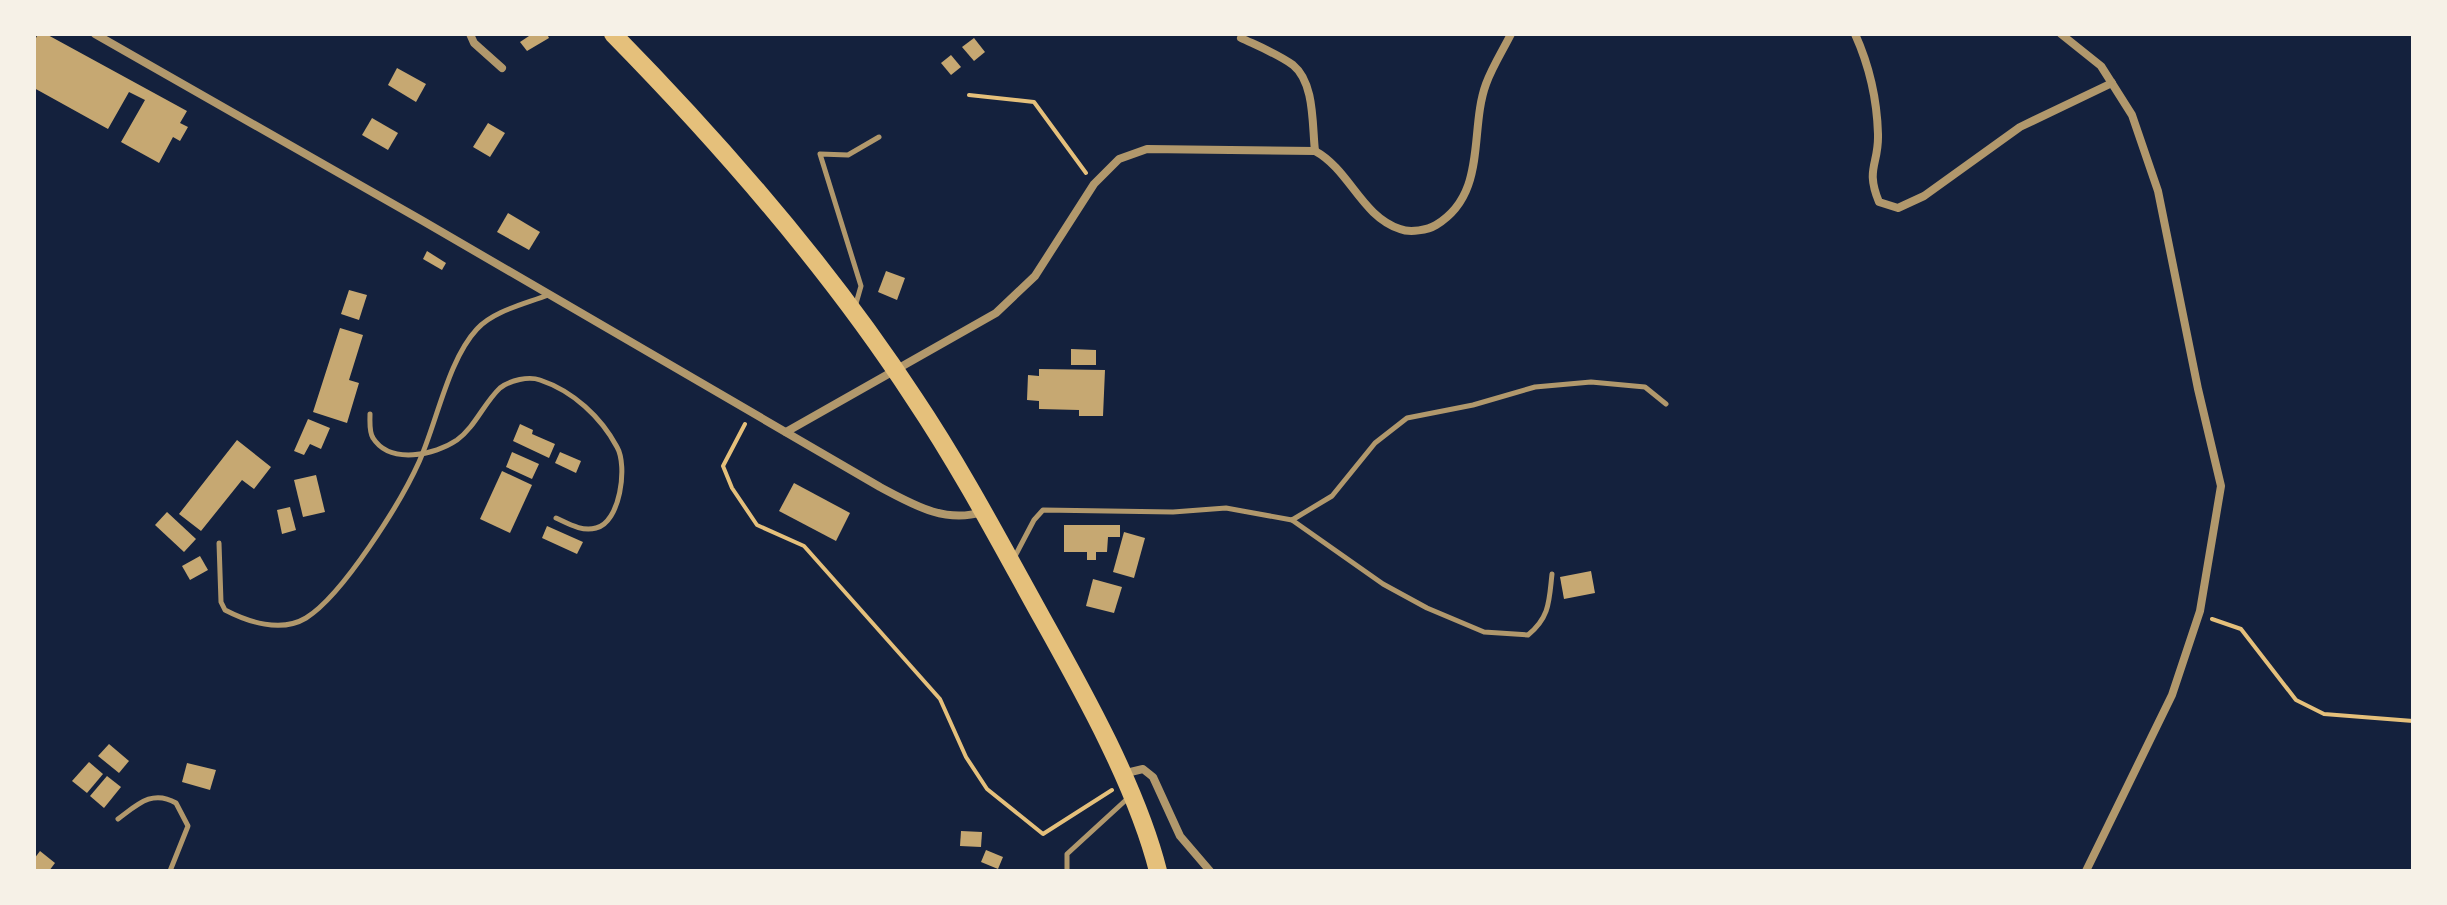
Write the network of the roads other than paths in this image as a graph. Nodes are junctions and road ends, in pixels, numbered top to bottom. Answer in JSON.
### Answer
{"nodes":[{"id":1,"x":95,"y":34,"type":"edge"},
{"id":2,"x":470,"y":34,"type":"edge"},
{"id":3,"x":613,"y":34,"type":"edge"},
{"id":4,"x":1511,"y":34,"type":"edge"},
{"id":5,"x":1855,"y":34,"type":"edge"},
{"id":6,"x":2061,"y":34,"type":"edge"},
{"id":7,"x":1241,"y":38,"type":"dead end"},
{"id":8,"x":502,"y":68,"type":"dead end"},
{"id":9,"x":2112,"y":83,"type":"junction"},
{"id":10,"x":879,"y":137,"type":"dead end"},
{"id":11,"x":1315,"y":151,"type":"junction"},
{"id":12,"x":549,"y":295,"type":"junction"},
{"id":13,"x":853,"y":312,"type":"junction"},
{"id":14,"x":894,"y":369,"type":"junction"},
{"id":15,"x":1666,"y":404,"type":"dead end"},
{"id":16,"x":370,"y":414,"type":"dead end"},
{"id":17,"x":786,"y":432,"type":"junction"},
{"id":18,"x":422,"y":455,"type":"junction"},
{"id":19,"x":983,"y":512,"type":"junction"},
{"id":20,"x":556,"y":518,"type":"dead end"},
{"id":21,"x":1292,"y":520,"type":"junction"},
{"id":22,"x":219,"y":543,"type":"dead end"},
{"id":23,"x":1011,"y":563,"type":"junction"},
{"id":24,"x":1552,"y":574,"type":"dead end"},
{"id":25,"x":1125,"y":784,"type":"junction"},
{"id":26,"x":118,"y":819,"type":"dead end"},
{"id":27,"x":170,"y":871,"type":"edge"},
{"id":28,"x":1067,"y":871,"type":"edge"},
{"id":29,"x":1158,"y":871,"type":"edge"},
{"id":30,"x":1210,"y":871,"type":"edge"},
{"id":31,"x":2086,"y":871,"type":"edge"}],
"edges":[{"from":1,"to":12,"type":"street"},
{"from":2,"to":8,"type":"street"},
{"from":3,"to":13,"type":"highway"},
{"from":4,"to":11,"type":"street"},
{"from":5,"to":9,"type":"street"},
{"from":6,"to":9,"type":"street"},
{"from":7,"to":11,"type":"street"},
{"from":9,"to":31,"type":"street"},
{"from":10,"to":13,"type":"lane"},
{"from":11,"to":14,"type":"street"},
{"from":12,"to":17,"type":"street"},
{"from":12,"to":18,"type":"lane"},
{"from":13,"to":14,"type":"highway"},
{"from":14,"to":17,"type":"street"},
{"from":14,"to":19,"type":"highway"},
{"from":15,"to":21,"type":"lane"},
{"from":16,"to":18,"type":"lane"},
{"from":17,"to":19,"type":"street"},
{"from":18,"to":20,"type":"lane"},
{"from":18,"to":22,"type":"lane"},
{"from":19,"to":23,"type":"highway"},
{"from":21,"to":23,"type":"lane"},
{"from":21,"to":24,"type":"lane"},
{"from":23,"to":25,"type":"highway"},
{"from":25,"to":28,"type":"lane"},
{"from":25,"to":29,"type":"highway"},
{"from":25,"to":30,"type":"street"},
{"from":26,"to":27,"type":"lane"}]}
